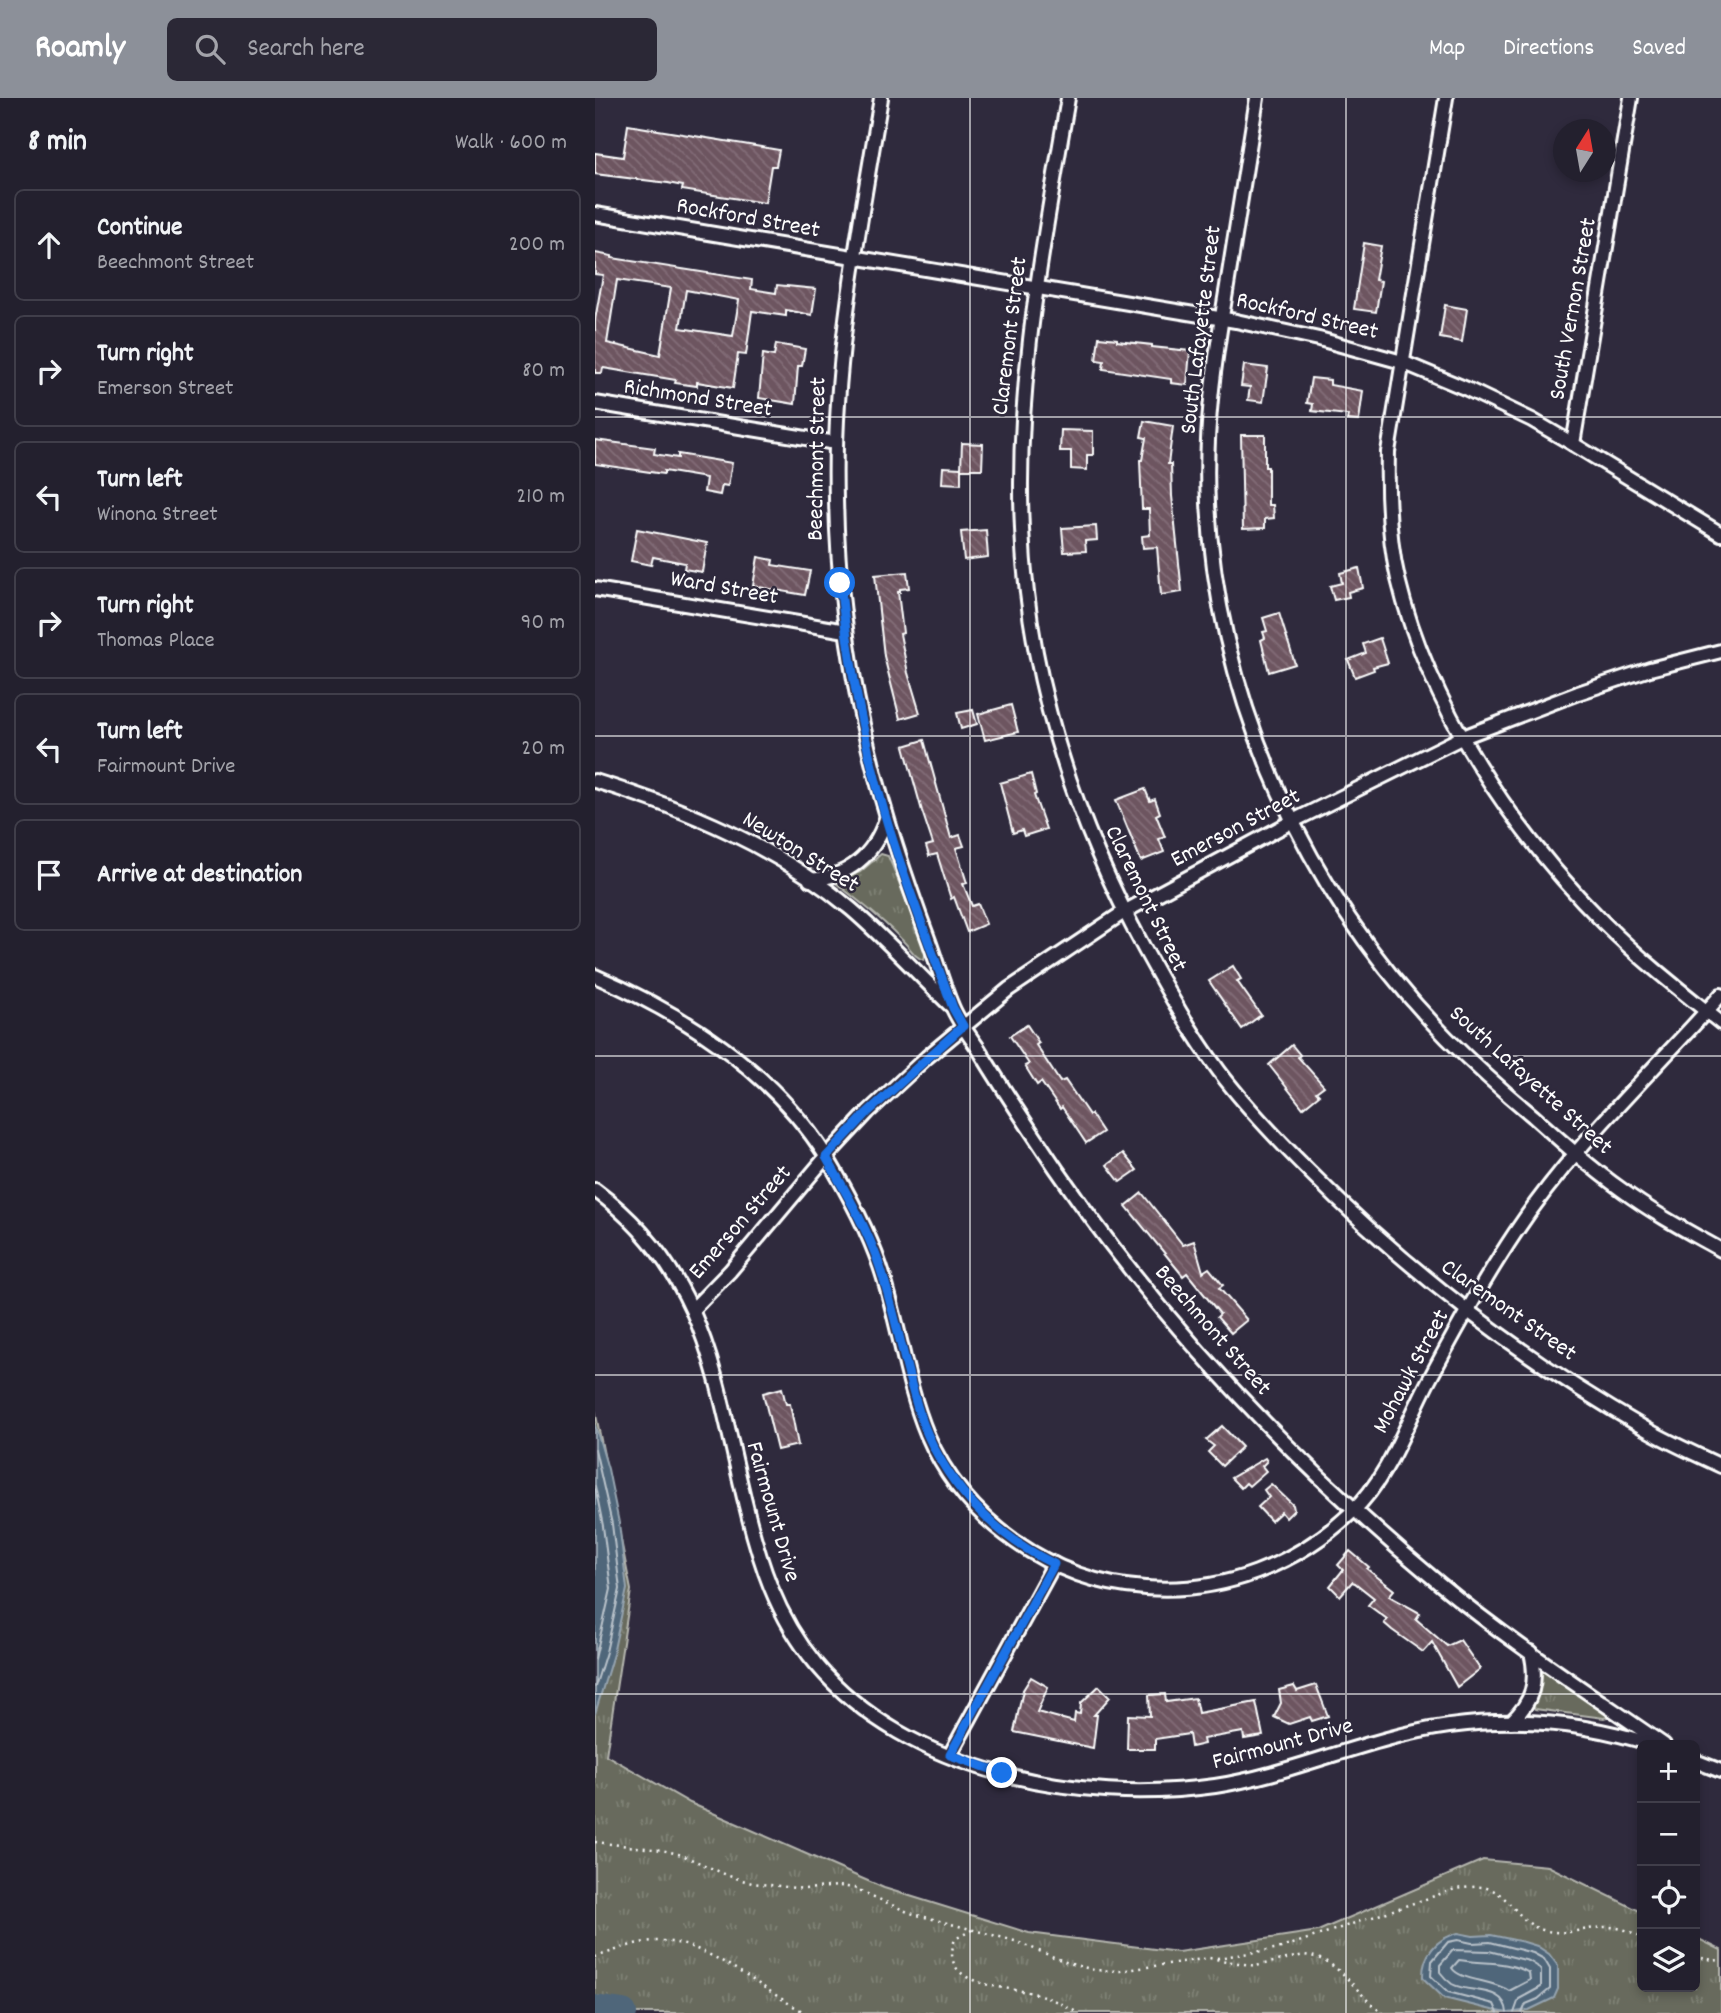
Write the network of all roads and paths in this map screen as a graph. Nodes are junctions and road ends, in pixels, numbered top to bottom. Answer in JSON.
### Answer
{"nodes":[{"id":1,"x":881,"y":98,"type":"edge"},
{"id":2,"x":1068,"y":98,"type":"edge"},
{"id":3,"x":1257,"y":98,"type":"edge"},
{"id":4,"x":1446,"y":98,"type":"edge"},
{"id":5,"x":1631,"y":98,"type":"edge"},
{"id":6,"x":595,"y":214,"type":"edge"},
{"id":7,"x":855,"y":258,"type":"junction"},
{"id":8,"x":1036,"y":288,"type":"junction"},
{"id":9,"x":1222,"y":319,"type":"junction"},
{"id":10,"x":1402,"y":362,"type":"junction"},
{"id":11,"x":595,"y":403,"type":"edge"},
{"id":12,"x":836,"y":443,"type":"junction"},
{"id":13,"x":1573,"y":444,"type":"junction"},
{"id":14,"x":1721,"y":534,"type":"edge"},
{"id":15,"x":595,"y":589,"type":"edge"},
{"id":16,"x":846,"y":631,"type":"junction"},
{"id":17,"x":1721,"y":651,"type":"edge"},
{"id":18,"x":1463,"y":737,"type":"junction"},
{"id":19,"x":595,"y":781,"type":"edge"},
{"id":20,"x":886,"y":818,"type":"junction"},
{"id":21,"x":1293,"y":821,"type":"junction"},
{"id":22,"x":810,"y":880,"type":"junction"},
{"id":23,"x":1124,"y":912,"type":"junction"},
{"id":24,"x":595,"y":976,"type":"edge"},
{"id":25,"x":1721,"y":995,"type":"edge"},
{"id":26,"x":953,"y":1008,"type":"junction"},
{"id":27,"x":1706,"y":1011,"type":"junction"},
{"id":28,"x":1721,"y":1023,"type":"edge"},
{"id":29,"x":963,"y":1026,"type":"junction"},
{"id":30,"x":1575,"y":1153,"type":"junction"},
{"id":31,"x":826,"y":1157,"type":"junction"},
{"id":32,"x":595,"y":1190,"type":"edge"},
{"id":33,"x":1721,"y":1250,"type":"edge"},
{"id":34,"x":693,"y":1309,"type":"junction"},
{"id":35,"x":1467,"y":1312,"type":"junction"},
{"id":36,"x":1721,"y":1466,"type":"edge"},
{"id":37,"x":1353,"y":1510,"type":"junction"},
{"id":38,"x":1054,"y":1564,"type":"junction"},
{"id":39,"x":1531,"y":1652,"type":"junction"},
{"id":40,"x":1511,"y":1722,"type":"junction"},
{"id":41,"x":1637,"y":1740,"type":"edge"},
{"id":42,"x":1657,"y":1740,"type":"edge"},
{"id":43,"x":950,"y":1755,"type":"junction"},
{"id":44,"x":1700,"y":1762,"type":"edge"},
{"id":45,"x":1721,"y":1771,"type":"edge"},
{"id":46,"x":595,"y":1842,"type":"edge"},
{"id":47,"x":972,"y":1930,"type":"junction"},
{"id":48,"x":1637,"y":1935,"type":"edge"},
{"id":49,"x":595,"y":1957,"type":"edge"},
{"id":50,"x":1209,"y":1958,"type":"junction"},
{"id":51,"x":1700,"y":1958,"type":"edge"},
{"id":52,"x":1721,"y":1961,"type":"edge"},
{"id":53,"x":806,"y":2013,"type":"edge"},
{"id":54,"x":1078,"y":2013,"type":"edge"},
{"id":55,"x":1383,"y":2013,"type":"edge"}],
"edges":[{"from":1,"to":7,"type":"street","name":"Beechmont Street"},
{"from":2,"to":8,"type":"street","name":"Claremont Street"},
{"from":3,"to":9,"type":"street","name":"South Lafayette Street"},
{"from":4,"to":10,"type":"street"},
{"from":5,"to":13,"type":"street","name":"South Vernon Street"},
{"from":6,"to":7,"type":"street","name":"Rockford Street"},
{"from":7,"to":8,"type":"street","name":"Rockford Street"},
{"from":7,"to":12,"type":"street","name":"Beechmont Street"},
{"from":8,"to":9,"type":"street","name":"Rockford Street"},
{"from":8,"to":23,"type":"street","name":"Claremont Street"},
{"from":9,"to":10,"type":"street","name":"Rockford Street"},
{"from":9,"to":21,"type":"street","name":"South Lafayette Street"},
{"from":10,"to":13,"type":"street","name":"Rockford Street"},
{"from":10,"to":18,"type":"street"},
{"from":11,"to":12,"type":"street","name":"Richmond Street"},
{"from":12,"to":16,"type":"street","name":"Beechmont Street"},
{"from":13,"to":14,"type":"street","name":"Rockford Street"},
{"from":15,"to":16,"type":"street","name":"Ward Street"},
{"from":16,"to":20,"type":"street","name":"Beechmont Street"},
{"from":17,"to":18,"type":"street","name":"Emerson Street"},
{"from":18,"to":21,"type":"street","name":"Emerson Street"},
{"from":18,"to":27,"type":"street"},
{"from":19,"to":22,"type":"street","name":"Newton Street"},
{"from":20,"to":22,"type":"street"},
{"from":20,"to":26,"type":"street","name":"Beechmont Street"},
{"from":21,"to":23,"type":"street","name":"Emerson Street"},
{"from":21,"to":30,"type":"street","name":"South Lafayette Street"},
{"from":22,"to":26,"type":"street","name":"Newton Street"},
{"from":23,"to":29,"type":"street","name":"Emerson Street"},
{"from":23,"to":35,"type":"street","name":"Claremont Street"},
{"from":24,"to":31,"type":"street","name":"Mohawk Street"},
{"from":25,"to":27,"type":"street","name":"Mohawk Street"},
{"from":26,"to":29,"type":"street","name":"Beechmont Street"},
{"from":27,"to":28,"type":"street"},
{"from":27,"to":30,"type":"street","name":"Mohawk Street"},
{"from":29,"to":31,"type":"street","name":"Emerson Street"},
{"from":29,"to":37,"type":"street","name":"Beechmont Street"},
{"from":30,"to":33,"type":"street","name":"South Lafayette Street"},
{"from":30,"to":35,"type":"street","name":"Mohawk Street"},
{"from":31,"to":34,"type":"street","name":"Emerson Street"},
{"from":31,"to":38,"type":"street","name":"Mohawk Street"},
{"from":32,"to":34,"type":"street","name":"Fairmount Drive"},
{"from":34,"to":43,"type":"street","name":"Fairmount Drive"},
{"from":35,"to":36,"type":"street","name":"Claremont Street"},
{"from":35,"to":37,"type":"street","name":"Mohawk Street"},
{"from":37,"to":38,"type":"street","name":"Mohawk Street"},
{"from":37,"to":39,"type":"street","name":"Beechmont Street"},
{"from":38,"to":43,"type":"street"},
{"from":39,"to":40,"type":"street"},
{"from":39,"to":42,"type":"street","name":"Beechmont Street"},
{"from":40,"to":41,"type":"street","name":"Fairmount Drive"},
{"from":40,"to":43,"type":"street","name":"Fairmount Drive"},
{"from":44,"to":45,"type":"street"},
{"from":46,"to":47,"type":"path"},
{"from":47,"to":50,"type":"path"},
{"from":47,"to":54,"type":"path"},
{"from":48,"to":50,"type":"path"},
{"from":49,"to":53,"type":"path"},
{"from":50,"to":55,"type":"path"},
{"from":51,"to":52,"type":"path"}]}
